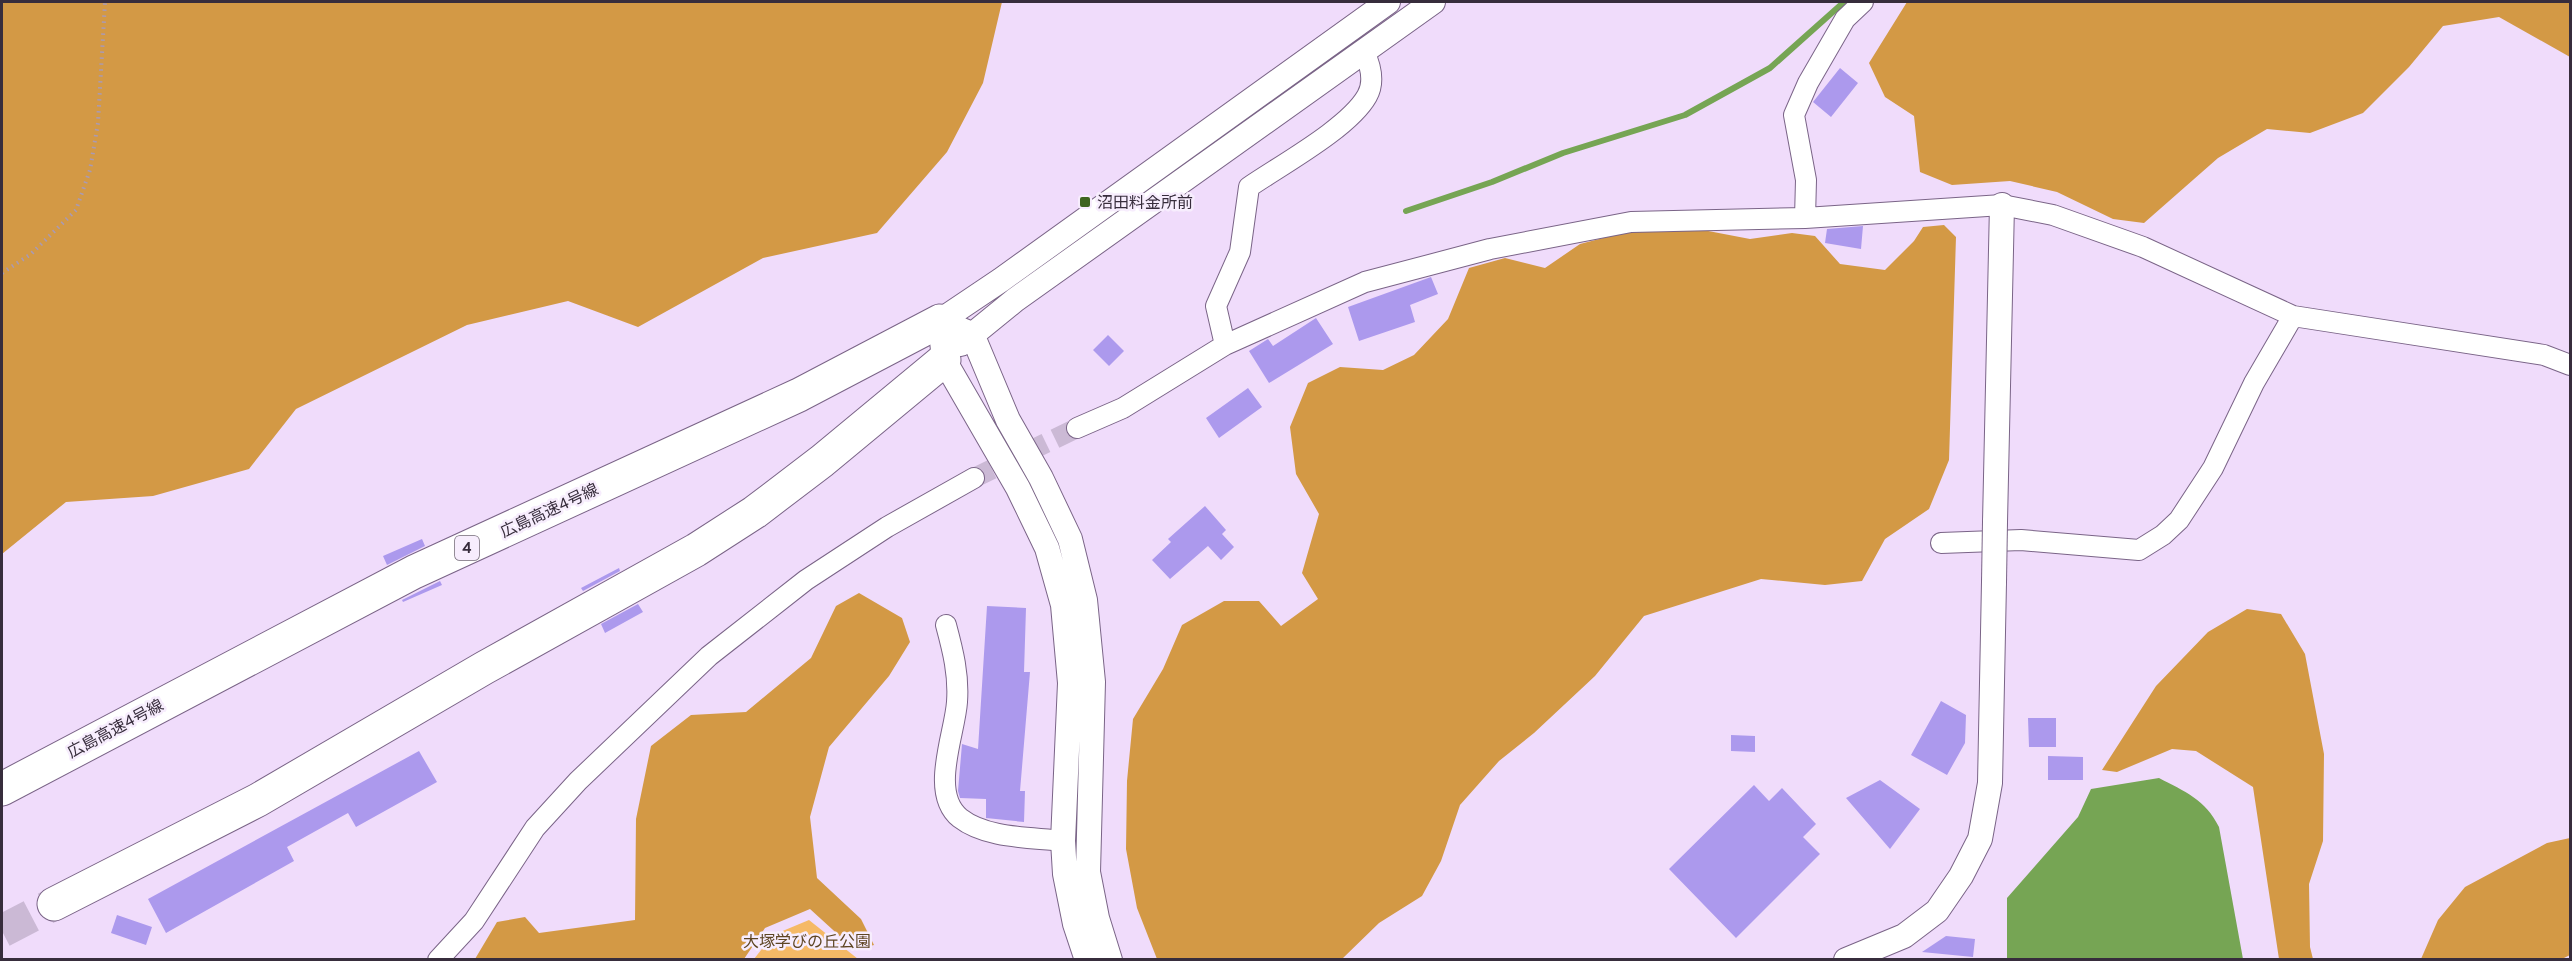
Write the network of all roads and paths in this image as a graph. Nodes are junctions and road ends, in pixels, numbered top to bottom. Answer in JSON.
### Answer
{"nodes":[{"id":1,"x":105,"y":2,"type":"edge"},
{"id":2,"x":1433,"y":2,"type":"edge"},
{"id":3,"x":1863,"y":2,"type":"edge"},
{"id":4,"x":1383,"y":3,"type":"edge"},
{"id":5,"x":1364,"y":51,"type":"junction"},
{"id":6,"x":2002,"y":205,"type":"junction"},
{"id":7,"x":1805,"y":218,"type":"junction"},
{"id":8,"x":2,"y":273,"type":"edge"},
{"id":9,"x":2293,"y":316,"type":"junction"},
{"id":10,"x":940,"y":321,"type":"junction"},
{"id":11,"x":972,"y":334,"type":"junction"},
{"id":12,"x":1225,"y":345,"type":"junction"},
{"id":13,"x":944,"y":360,"type":"junction"},
{"id":14,"x":2571,"y":364,"type":"edge"},
{"id":15,"x":1077,"y":428,"type":"tunnel mouth"},
{"id":16,"x":974,"y":478,"type":"tunnel mouth"},
{"id":17,"x":1941,"y":543,"type":"dead end"},
{"id":18,"x":946,"y":625,"type":"dead end"},
{"id":19,"x":2,"y":789,"type":"edge"},
{"id":20,"x":1063,"y":841,"type":"junction"},
{"id":21,"x":54,"y":904,"type":"tunnel mouth"},
{"id":22,"x":438,"y":960,"type":"edge"},
{"id":23,"x":1087,"y":960,"type":"edge"},
{"id":24,"x":1110,"y":960,"type":"edge"},
{"id":25,"x":1846,"y":960,"type":"edge"}],
"edges":[{"from":1,"to":8,"type":"path"},
{"from":2,"to":5,"type":"street"},
{"from":3,"to":7,"type":"street"},
{"from":4,"to":10,"type":"street"},
{"from":5,"to":11,"type":"street"},
{"from":5,"to":12,"type":"street"},
{"from":6,"to":7,"type":"street"},
{"from":6,"to":9,"type":"street"},
{"from":6,"to":25,"type":"street","bridge":true},
{"from":7,"to":12,"type":"street"},
{"from":9,"to":14,"type":"street"},
{"from":9,"to":17,"type":"street"},
{"from":10,"to":11,"type":"street"},
{"from":10,"to":13,"type":"street"},
{"from":10,"to":19,"type":"highway","name":"広島高速4号線","number":"4"},
{"from":11,"to":13,"type":"street"},
{"from":11,"to":24,"type":"street"},
{"from":12,"to":15,"type":"street"},
{"from":13,"to":20,"type":"street"},
{"from":13,"to":21,"type":"highway"},
{"from":16,"to":22,"type":"street"},
{"from":18,"to":20,"type":"street"},
{"from":20,"to":23,"type":"street"}]}
